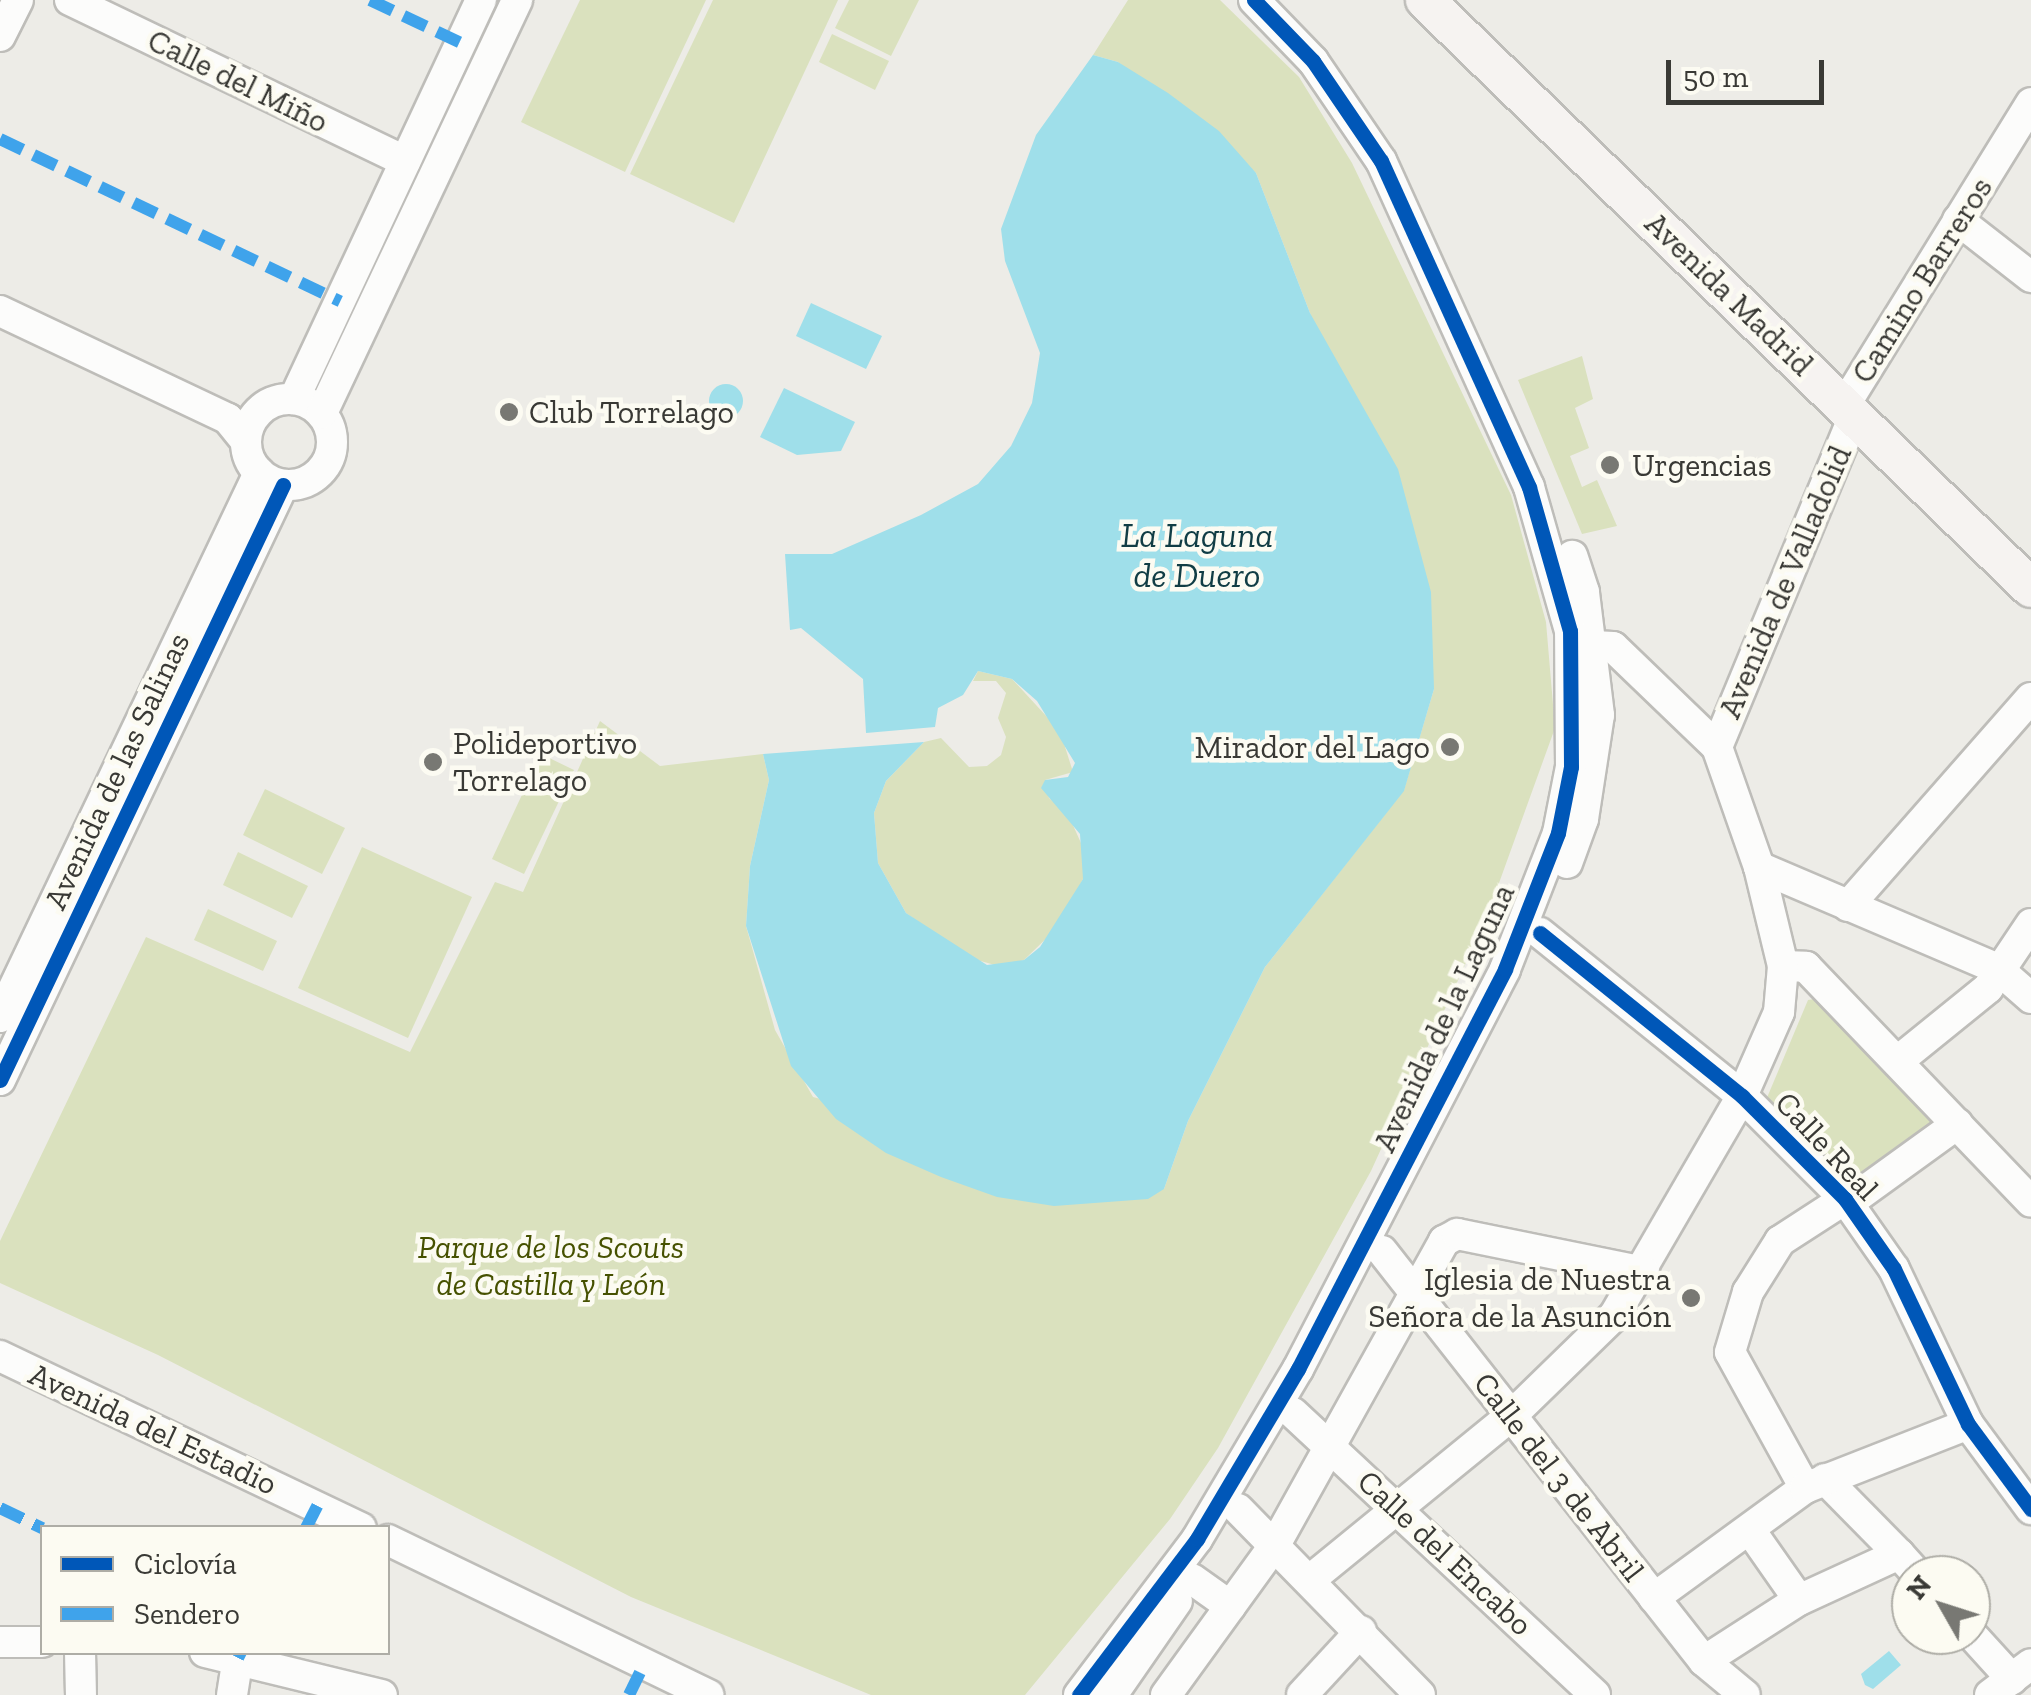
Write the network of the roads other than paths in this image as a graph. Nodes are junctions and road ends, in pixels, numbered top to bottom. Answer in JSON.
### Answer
{"nodes":[{"id":1,"x":18,"y":0,"type":"edge"},
{"id":2,"x":70,"y":0,"type":"edge"},
{"id":3,"x":481,"y":0,"type":"edge"},
{"id":4,"x":517,"y":0,"type":"edge"},
{"id":5,"x":1254,"y":0,"type":"edge"},
{"id":6,"x":1281,"y":0,"type":"edge"},
{"id":7,"x":1440,"y":5,"type":"edge"},
{"id":8,"x":0,"y":36,"type":"edge"},
{"id":9,"x":2031,"y":104,"type":"edge"},
{"id":10,"x":405,"y":161,"type":"junction"},
{"id":11,"x":1958,"y":220,"type":"junction"},
{"id":12,"x":2031,"y":278,"type":"edge"},
{"id":13,"x":0,"y":311,"type":"edge"},
{"id":14,"x":294,"y":399,"type":"junction"},
{"id":15,"x":1849,"y":411,"type":"junction"},
{"id":16,"x":322,"y":414,"type":"junction"},
{"id":17,"x":243,"y":425,"type":"junction"},
{"id":18,"x":271,"y":479,"type":"junction"},
{"id":19,"x":2031,"y":588,"type":"edge"},
{"id":20,"x":1581,"y":644,"type":"junction"},
{"id":21,"x":1646,"y":679,"type":"junction"},
{"id":22,"x":2031,"y":698,"type":"edge"},
{"id":23,"x":1598,"y":710,"type":"junction"},
{"id":24,"x":1717,"y":748,"type":"junction"},
{"id":25,"x":1760,"y":867,"type":"junction"},
{"id":26,"x":1848,"y":906,"type":"junction"},
{"id":27,"x":2031,"y":924,"type":"edge"},
{"id":28,"x":1540,"y":934,"type":"junction"},
{"id":29,"x":1783,"y":966,"type":"junction"},
{"id":30,"x":1998,"y":970,"type":"junction"},
{"id":31,"x":2031,"y":985,"type":"edge"},
{"id":32,"x":2031,"y":998,"type":"edge"},
{"id":33,"x":0,"y":1016,"type":"edge"},
{"id":34,"x":1898,"y":1061,"type":"junction"},
{"id":35,"x":0,"y":1080,"type":"edge"},
{"id":36,"x":1742,"y":1096,"type":"junction"},
{"id":37,"x":1957,"y":1124,"type":"junction"},
{"id":38,"x":1846,"y":1201,"type":"junction"},
{"id":39,"x":2031,"y":1202,"type":"edge"},
{"id":40,"x":1382,"y":1251,"type":"junction"},
{"id":41,"x":1644,"y":1272,"type":"junction"},
{"id":42,"x":1412,"y":1290,"type":"junction"},
{"id":43,"x":0,"y":1356,"type":"edge"},
{"id":44,"x":1292,"y":1413,"type":"junction"},
{"id":45,"x":1511,"y":1416,"type":"junction"},
{"id":46,"x":1968,"y":1424,"type":"junction"},
{"id":47,"x":1329,"y":1446,"type":"junction"},
{"id":48,"x":1815,"y":1484,"type":"junction"},
{"id":49,"x":1238,"y":1509,"type":"junction"},
{"id":50,"x":2031,"y":1509,"type":"edge"},
{"id":51,"x":1400,"y":1510,"type":"junction"},
{"id":52,"x":355,"y":1525,"type":"edge"},
{"id":53,"x":1750,"y":1530,"type":"junction"},
{"id":54,"x":390,"y":1541,"type":"edge"},
{"id":55,"x":1276,"y":1543,"type":"junction"},
{"id":56,"x":1897,"y":1555,"type":"edge"},
{"id":57,"x":1891,"y":1571,"type":"edge"},
{"id":58,"x":1192,"y":1579,"type":"junction"},
{"id":59,"x":1310,"y":1579,"type":"junction"},
{"id":60,"x":1654,"y":1598,"type":"junction"},
{"id":61,"x":1799,"y":1600,"type":"junction"},
{"id":62,"x":1230,"y":1606,"type":"junction"},
{"id":63,"x":1361,"y":1631,"type":"junction"},
{"id":64,"x":0,"y":1642,"type":"edge"},
{"id":65,"x":40,"y":1642,"type":"edge"},
{"id":66,"x":80,"y":1655,"type":"edge"},
{"id":67,"x":222,"y":1655,"type":"edge"},
{"id":68,"x":1990,"y":1655,"type":"edge"},
{"id":69,"x":238,"y":1658,"type":"junction"},
{"id":70,"x":1704,"y":1661,"type":"junction"},
{"id":71,"x":2011,"y":1679,"type":"edge"},
{"id":72,"x":1409,"y":1691,"type":"edge"},
{"id":73,"x":80,"y":1695,"type":"edge"},
{"id":74,"x":232,"y":1695,"type":"edge"},
{"id":75,"x":382,"y":1695,"type":"edge"},
{"id":76,"x":708,"y":1695,"type":"edge"},
{"id":77,"x":1079,"y":1695,"type":"edge"},
{"id":78,"x":1112,"y":1695,"type":"edge"},
{"id":79,"x":1166,"y":1695,"type":"edge"},
{"id":80,"x":1302,"y":1695,"type":"edge"},
{"id":81,"x":1595,"y":1695,"type":"edge"},
{"id":82,"x":1745,"y":1695,"type":"edge"}],
"edges":[{"from":1,"to":8,"type":"street"},
{"from":2,"to":10,"type":"street","name":"Calle del Miño"},
{"from":3,"to":10,"type":"street"},
{"from":4,"to":16,"type":"street"},
{"from":5,"to":20,"type":"street","name":"Avenida de la Laguna"},
{"from":6,"to":20,"type":"street","name":"Avenida de la Laguna"},
{"from":7,"to":15,"type":"main road","name":"Avenida Madrid"},
{"from":9,"to":11,"type":"street","name":"Camino Barreros"},
{"from":10,"to":14,"type":"street"},
{"from":11,"to":12,"type":"street"},
{"from":11,"to":15,"type":"street","name":"Camino Barreros"},
{"from":13,"to":17,"type":"street"},
{"from":14,"to":16,"type":"street"},
{"from":14,"to":17,"type":"street"},
{"from":15,"to":19,"type":"main road","name":"Avenida Madrid"},
{"from":15,"to":24,"type":"street","name":"Avenida de Valladolid"},
{"from":16,"to":18,"type":"street"},
{"from":17,"to":18,"type":"street"},
{"from":18,"to":33,"type":"street","name":"Avenida de las Salinas"},
{"from":18,"to":35,"type":"street","name":"Avenida de las Salinas"},
{"from":20,"to":21,"type":"street"},
{"from":20,"to":23,"type":"street","name":"Avenida de la Laguna"},
{"from":20,"to":77,"type":"street","name":"Avenida de la Laguna"},
{"from":21,"to":23,"type":"street"},
{"from":21,"to":24,"type":"street"},
{"from":22,"to":26,"type":"street"},
{"from":23,"to":28,"type":"street","name":"Avenida de la Laguna"},
{"from":24,"to":25,"type":"street"},
{"from":25,"to":26,"type":"street"},
{"from":25,"to":29,"type":"street"},
{"from":26,"to":30,"type":"street"},
{"from":27,"to":30,"type":"street"},
{"from":28,"to":36,"type":"street","name":"Calle Real"},
{"from":28,"to":40,"type":"street","name":"Avenida de la Laguna"},
{"from":29,"to":34,"type":"street"},
{"from":29,"to":36,"type":"street"},
{"from":30,"to":31,"type":"street"},
{"from":30,"to":32,"type":"street"},
{"from":30,"to":34,"type":"street"},
{"from":34,"to":37,"type":"street"},
{"from":36,"to":38,"type":"street","name":"Calle Real"},
{"from":36,"to":41,"type":"street"},
{"from":37,"to":38,"type":"street"},
{"from":37,"to":39,"type":"street"},
{"from":38,"to":46,"type":"street","name":"Calle Real"},
{"from":38,"to":48,"type":"street"},
{"from":40,"to":42,"type":"street","name":"Calle del 3 de Abril"},
{"from":40,"to":44,"type":"street","name":"Avenida de la Laguna"},
{"from":41,"to":42,"type":"street"},
{"from":41,"to":45,"type":"street"},
{"from":42,"to":45,"type":"street","name":"Calle del 3 de Abril"},
{"from":42,"to":47,"type":"street"},
{"from":43,"to":52,"type":"street","name":"Avenida del Estadio"},
{"from":44,"to":47,"type":"street","name":"Calle del Encabo"},
{"from":44,"to":49,"type":"street","name":"Avenida de la Laguna"},
{"from":45,"to":51,"type":"street"},
{"from":45,"to":60,"type":"street","name":"Calle del 3 de Abril"},
{"from":46,"to":48,"type":"street"},
{"from":46,"to":50,"type":"street","name":"Calle Real"},
{"from":47,"to":51,"type":"street","name":"Calle del Encabo"},
{"from":47,"to":55,"type":"street"},
{"from":48,"to":53,"type":"street"},
{"from":48,"to":56,"type":"street"},
{"from":49,"to":55,"type":"street"},
{"from":49,"to":58,"type":"street","name":"Avenida de la Laguna"},
{"from":51,"to":59,"type":"street"},
{"from":51,"to":81,"type":"street","name":"Calle del Encabo"},
{"from":53,"to":60,"type":"street"},
{"from":53,"to":61,"type":"street"},
{"from":54,"to":76,"type":"street"},
{"from":55,"to":59,"type":"street"},
{"from":55,"to":62,"type":"street"},
{"from":57,"to":61,"type":"street"},
{"from":58,"to":62,"type":"street"},
{"from":58,"to":78,"type":"street","name":"Avenida de la Laguna"},
{"from":59,"to":63,"type":"street"},
{"from":60,"to":70,"type":"street","name":"Calle del 3 de Abril"},
{"from":61,"to":70,"type":"street"},
{"from":62,"to":79,"type":"street"},
{"from":63,"to":72,"type":"street"},
{"from":63,"to":80,"type":"street"},
{"from":64,"to":65,"type":"street"},
{"from":66,"to":73,"type":"street"},
{"from":67,"to":69,"type":"street"},
{"from":68,"to":71,"type":"street"},
{"from":69,"to":74,"type":"street"},
{"from":69,"to":75,"type":"street"},
{"from":70,"to":82,"type":"street","name":"Calle del 3 de Abril"}]}
